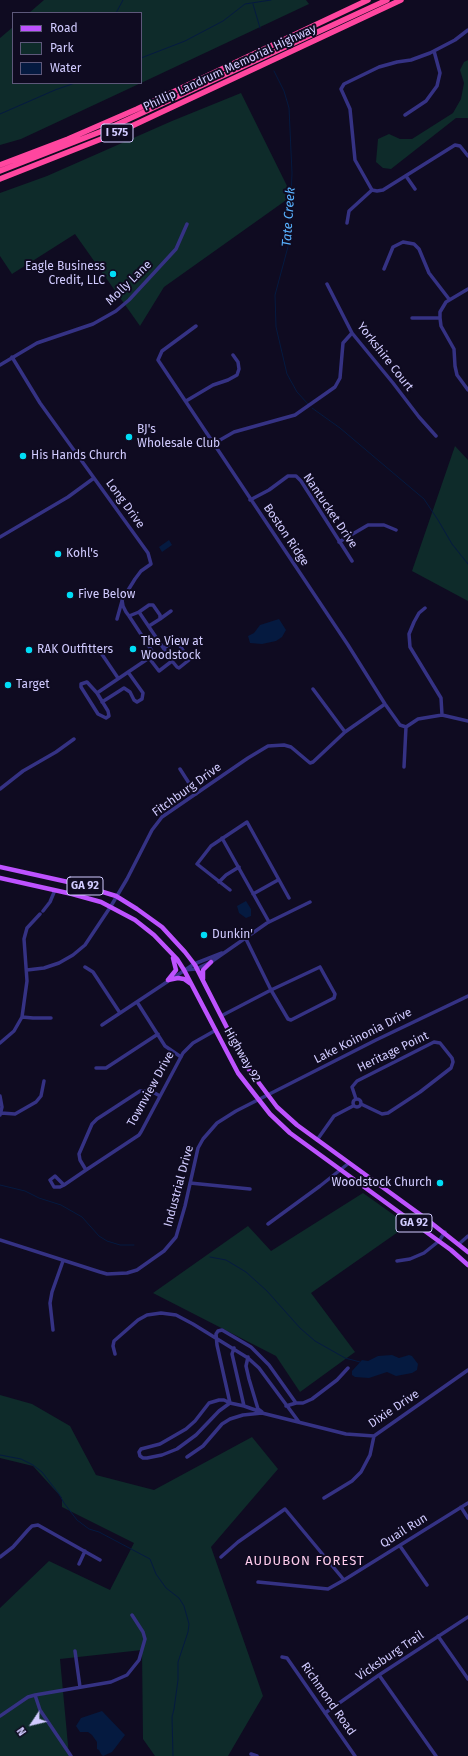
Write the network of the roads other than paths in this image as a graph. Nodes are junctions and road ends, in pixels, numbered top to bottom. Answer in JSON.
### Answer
{"nodes":[{"id":1,"x":368,"y":0,"type":"edge"},
{"id":2,"x":387,"y":0,"type":"edge"},
{"id":3,"x":401,"y":0,"type":"edge"},
{"id":4,"x":468,"y":30,"type":"edge"},
{"id":5,"x":434,"y":51,"type":"junction"},
{"id":6,"x":405,"y":115,"type":"dead end"},
{"id":7,"x":458,"y":140,"type":"dead end"},
{"id":8,"x":458,"y":145,"type":"junction"},
{"id":9,"x":468,"y":156,"type":"edge"},
{"id":10,"x":0,"y":165,"type":"edge"},
{"id":11,"x":0,"y":171,"type":"edge"},
{"id":12,"x":406,"y":176,"type":"junction"},
{"id":13,"x":0,"y":179,"type":"edge"},
{"id":14,"x":415,"y":189,"type":"dead end"},
{"id":15,"x":372,"y":190,"type":"junction"},
{"id":16,"x":347,"y":223,"type":"dead end"},
{"id":17,"x":187,"y":224,"type":"dead end"},
{"id":18,"x":384,"y":270,"type":"dead end"},
{"id":19,"x":327,"y":284,"type":"dead end"},
{"id":20,"x":468,"y":289,"type":"edge"},
{"id":21,"x":449,"y":299,"type":"junction"},
{"id":22,"x":412,"y":318,"type":"dead end"},
{"id":23,"x":440,"y":318,"type":"junction"},
{"id":24,"x":196,"y":326,"type":"dead end"},
{"id":25,"x":352,"y":333,"type":"junction"},
{"id":26,"x":233,"y":355,"type":"dead end"},
{"id":27,"x":12,"y":357,"type":"junction"},
{"id":28,"x":0,"y":365,"type":"edge"},
{"id":29,"x":468,"y":390,"type":"edge"},
{"id":30,"x":186,"y":401,"type":"junction"},
{"id":31,"x":436,"y":436,"type":"dead end"},
{"id":32,"x":213,"y":444,"type":"junction"},
{"id":33,"x":94,"y":478,"type":"junction"},
{"id":34,"x":250,"y":500,"type":"junction"},
{"id":35,"x":396,"y":530,"type":"dead end"},
{"id":36,"x":0,"y":537,"type":"edge"},
{"id":37,"x":339,"y":542,"type":"junction"},
{"id":38,"x":352,"y":560,"type":"dead end"},
{"id":39,"x":122,"y":600,"type":"junction"},
{"id":40,"x":425,"y":608,"type":"dead end"},
{"id":41,"x":171,"y":611,"type":"dead end"},
{"id":42,"x":139,"y":612,"type":"junction"},
{"id":43,"x":129,"y":616,"type":"junction"},
{"id":44,"x":160,"y":618,"type":"junction"},
{"id":45,"x":117,"y":619,"type":"dead end"},
{"id":46,"x":149,"y":626,"type":"junction"},
{"id":47,"x":97,"y":647,"type":"dead end"},
{"id":48,"x":164,"y":648,"type":"junction"},
{"id":49,"x":149,"y":658,"type":"junction"},
{"id":50,"x":172,"y":661,"type":"junction"},
{"id":51,"x":128,"y":672,"type":"junction"},
{"id":52,"x":118,"y":678,"type":"junction"},
{"id":53,"x":313,"y":690,"type":"dead end"},
{"id":54,"x":96,"y":693,"type":"junction"},
{"id":55,"x":102,"y":702,"type":"junction"},
{"id":56,"x":385,"y":704,"type":"junction"},
{"id":57,"x":442,"y":715,"type":"junction"},
{"id":58,"x":468,"y":721,"type":"edge"},
{"id":59,"x":406,"y":727,"type":"junction"},
{"id":60,"x":345,"y":732,"type":"junction"},
{"id":61,"x":74,"y":739,"type":"dead end"},
{"id":62,"x":404,"y":767,"type":"dead end"},
{"id":63,"x":180,"y":770,"type":"dead end"},
{"id":64,"x":0,"y":789,"type":"edge"},
{"id":65,"x":196,"y":794,"type":"junction"},
{"id":66,"x":222,"y":838,"type":"junction"},
{"id":67,"x":0,"y":867,"type":"edge"},
{"id":68,"x":239,"y":867,"type":"junction"},
{"id":69,"x":0,"y":878,"type":"edge"},
{"id":70,"x":278,"y":880,"type":"junction"},
{"id":71,"x":219,"y":882,"type":"junction"},
{"id":72,"x":55,"y":890,"type":"junction"},
{"id":73,"x":230,"y":890,"type":"dead end"},
{"id":74,"x":253,"y":894,"type":"junction"},
{"id":75,"x":116,"y":896,"type":"junction"},
{"id":76,"x":289,"y":898,"type":"dead end"},
{"id":77,"x":310,"y":902,"type":"dead end"},
{"id":78,"x":111,"y":906,"type":"junction"},
{"id":79,"x":269,"y":922,"type":"junction"},
{"id":80,"x":245,"y":938,"type":"junction"},
{"id":81,"x":171,"y":953,"type":"junction"},
{"id":82,"x":223,"y":953,"type":"junction"},
{"id":83,"x":211,"y":962,"type":"junction"},
{"id":84,"x":194,"y":964,"type":"junction"},
{"id":85,"x":85,"y":967,"type":"dead end"},
{"id":86,"x":196,"y":969,"type":"junction"},
{"id":87,"x":27,"y":970,"type":"junction"},
{"id":88,"x":184,"y":970,"type":"junction"},
{"id":89,"x":168,"y":980,"type":"junction"},
{"id":90,"x":203,"y":981,"type":"junction"},
{"id":91,"x":193,"y":986,"type":"junction"},
{"id":92,"x":271,"y":990,"type":"junction"},
{"id":93,"x":468,"y":996,"type":"edge"},
{"id":94,"x":137,"y":1002,"type":"junction"},
{"id":95,"x":120,"y":1013,"type":"junction"},
{"id":96,"x":221,"y":1016,"type":"junction"},
{"id":97,"x":22,"y":1017,"type":"junction"},
{"id":98,"x":51,"y":1018,"type":"dead end"},
{"id":99,"x":102,"y":1025,"type":"dead end"},
{"id":100,"x":216,"y":1030,"type":"junction"},
{"id":101,"x":158,"y":1034,"type":"junction"},
{"id":102,"x":0,"y":1042,"type":"edge"},
{"id":103,"x":181,"y":1057,"type":"junction"},
{"id":104,"x":96,"y":1068,"type":"dead end"},
{"id":105,"x":44,"y":1081,"type":"dead end"},
{"id":106,"x":267,"y":1095,"type":"junction"},
{"id":107,"x":0,"y":1096,"type":"edge"},
{"id":108,"x":160,"y":1096,"type":"junction"},
{"id":109,"x":356,"y":1099,"type":"junction"},
{"id":110,"x":258,"y":1100,"type":"junction"},
{"id":111,"x":361,"y":1104,"type":"junction"},
{"id":112,"x":353,"y":1106,"type":"junction"},
{"id":113,"x":0,"y":1114,"type":"edge"},
{"id":114,"x":317,"y":1140,"type":"junction"},
{"id":115,"x":349,"y":1163,"type":"junction"},
{"id":116,"x":86,"y":1170,"type":"junction"},
{"id":117,"x":340,"y":1170,"type":"junction"},
{"id":118,"x":190,"y":1183,"type":"junction"},
{"id":119,"x":64,"y":1185,"type":"dead end"},
{"id":120,"x":250,"y":1189,"type":"dead end"},
{"id":121,"x":268,"y":1224,"type":"dead end"},
{"id":122,"x":444,"y":1232,"type":"junction"},
{"id":123,"x":468,"y":1236,"type":"edge"},
{"id":124,"x":0,"y":1240,"type":"edge"},
{"id":125,"x":439,"y":1241,"type":"junction"},
{"id":126,"x":459,"y":1244,"type":"junction"},
{"id":127,"x":468,"y":1252,"type":"edge"},
{"id":128,"x":63,"y":1260,"type":"junction"},
{"id":129,"x":397,"y":1261,"type":"dead end"},
{"id":130,"x":468,"y":1265,"type":"edge"},
{"id":131,"x":53,"y":1330,"type":"dead end"},
{"id":132,"x":216,"y":1338,"type":"junction"},
{"id":133,"x":234,"y":1348,"type":"junction"},
{"id":134,"x":115,"y":1354,"type":"dead end"},
{"id":135,"x":248,"y":1357,"type":"junction"},
{"id":136,"x":348,"y":1368,"type":"dead end"},
{"id":137,"x":468,"y":1370,"type":"edge"},
{"id":138,"x":230,"y":1402,"type":"junction"},
{"id":139,"x":296,"y":1403,"type":"junction"},
{"id":140,"x":244,"y":1406,"type":"junction"},
{"id":141,"x":286,"y":1406,"type":"junction"},
{"id":142,"x":262,"y":1413,"type":"junction"},
{"id":143,"x":300,"y":1422,"type":"junction"},
{"id":144,"x":374,"y":1436,"type":"junction"},
{"id":145,"x":187,"y":1457,"type":"dead end"},
{"id":146,"x":324,"y":1498,"type":"dead end"},
{"id":147,"x":468,"y":1503,"type":"edge"},
{"id":148,"x":462,"y":1507,"type":"junction"},
{"id":149,"x":468,"y":1518,"type":"edge"},
{"id":150,"x":400,"y":1546,"type":"junction"},
{"id":151,"x":86,"y":1551,"type":"junction"},
{"id":152,"x":221,"y":1557,"type":"dead end"},
{"id":153,"x":0,"y":1558,"type":"edge"},
{"id":154,"x":100,"y":1560,"type":"dead end"},
{"id":155,"x":79,"y":1564,"type":"dead end"},
{"id":156,"x":344,"y":1580,"type":"junction"},
{"id":157,"x":258,"y":1582,"type":"dead end"},
{"id":158,"x":427,"y":1585,"type":"dead end"},
{"id":159,"x":132,"y":1615,"type":"dead end"},
{"id":160,"x":468,"y":1617,"type":"edge"},
{"id":161,"x":438,"y":1636,"type":"junction"},
{"id":162,"x":75,"y":1652,"type":"dead end"},
{"id":163,"x":282,"y":1657,"type":"dead end"},
{"id":164,"x":379,"y":1675,"type":"junction"},
{"id":165,"x":468,"y":1679,"type":"edge"},
{"id":166,"x":80,"y":1686,"type":"junction"},
{"id":167,"x":35,"y":1695,"type":"junction"},
{"id":168,"x":325,"y":1713,"type":"junction"},
{"id":169,"x":0,"y":1716,"type":"edge"},
{"id":170,"x":252,"y":1754,"type":"dead end"},
{"id":171,"x":71,"y":1756,"type":"edge"},
{"id":172,"x":257,"y":1756,"type":"edge"},
{"id":173,"x":355,"y":1756,"type":"edge"},
{"id":174,"x":436,"y":1756,"type":"edge"}],
"edges":[{"from":1,"to":10,"type":"highway","name":"Phillip Landrum Memorial Highway","number":"I 575"},
{"from":2,"to":11,"type":"highway"},
{"from":3,"to":13,"type":"highway","name":"Phillip Landrum Memorial Highway","number":"I 575"},
{"from":4,"to":5,"type":"street"},
{"from":5,"to":6,"type":"street"},
{"from":5,"to":15,"type":"street"},
{"from":7,"to":8,"type":"street"},
{"from":8,"to":9,"type":"street"},
{"from":8,"to":12,"type":"street"},
{"from":12,"to":14,"type":"street"},
{"from":12,"to":15,"type":"street"},
{"from":15,"to":16,"type":"street"},
{"from":17,"to":27,"type":"street","name":"Molly Lane"},
{"from":18,"to":21,"type":"street"},
{"from":19,"to":25,"type":"street","name":"Yorkshire Court"},
{"from":20,"to":21,"type":"street"},
{"from":21,"to":23,"type":"street"},
{"from":22,"to":23,"type":"street"},
{"from":23,"to":29,"type":"street"},
{"from":24,"to":30,"type":"street","name":"Boston Ridge"},
{"from":25,"to":31,"type":"street","name":"Yorkshire Court"},
{"from":25,"to":32,"type":"street"},
{"from":26,"to":30,"type":"street"},
{"from":27,"to":28,"type":"street","name":"Molly Lane"},
{"from":27,"to":33,"type":"street","name":"Long Drive"},
{"from":30,"to":32,"type":"street","name":"Boston Ridge"},
{"from":32,"to":34,"type":"street","name":"Boston Ridge"},
{"from":33,"to":36,"type":"street"},
{"from":33,"to":39,"type":"street","name":"Long Drive"},
{"from":34,"to":37,"type":"street","name":"Nantucket Drive"},
{"from":34,"to":56,"type":"street","name":"Boston Ridge"},
{"from":35,"to":37,"type":"street"},
{"from":37,"to":38,"type":"street","name":"Nantucket Drive"},
{"from":39,"to":43,"type":"street"},
{"from":39,"to":45,"type":"street"},
{"from":40,"to":57,"type":"street"},
{"from":41,"to":44,"type":"street"},
{"from":42,"to":43,"type":"street"},
{"from":42,"to":44,"type":"street"},
{"from":42,"to":46,"type":"street"},
{"from":43,"to":49,"type":"street"},
{"from":44,"to":46,"type":"street"},
{"from":46,"to":48,"type":"street"},
{"from":47,"to":52,"type":"street"},
{"from":48,"to":50,"type":"street"},
{"from":48,"to":50,"type":"street"},
{"from":49,"to":50,"type":"street"},
{"from":49,"to":51,"type":"street"},
{"from":51,"to":52,"type":"street"},
{"from":51,"to":55,"type":"street"},
{"from":52,"to":54,"type":"street"},
{"from":53,"to":60,"type":"street"},
{"from":54,"to":55,"type":"street"},
{"from":54,"to":55,"type":"street"},
{"from":56,"to":59,"type":"street","name":"Boston Ridge"},
{"from":56,"to":60,"type":"street"},
{"from":57,"to":58,"type":"street"},
{"from":57,"to":59,"type":"street"},
{"from":59,"to":62,"type":"street"},
{"from":60,"to":65,"type":"street","name":"Fitchburg Drive"},
{"from":61,"to":64,"type":"street"},
{"from":63,"to":65,"type":"street"},
{"from":65,"to":75,"type":"street","name":"Fitchburg Drive"},
{"from":66,"to":68,"type":"street"},
{"from":66,"to":70,"type":"street"},
{"from":66,"to":71,"type":"street"},
{"from":67,"to":75,"type":"main road","name":"Highway 92","number":"GA 92"},
{"from":68,"to":71,"type":"street"},
{"from":68,"to":74,"type":"street"},
{"from":69,"to":72,"type":"main road","name":"Highway 92","number":"GA 92"},
{"from":70,"to":74,"type":"street"},
{"from":70,"to":76,"type":"street"},
{"from":71,"to":73,"type":"street"},
{"from":72,"to":78,"type":"main road","name":"Highway 92","number":"GA 92"},
{"from":72,"to":87,"type":"street"},
{"from":74,"to":79,"type":"street"},
{"from":75,"to":78,"type":"street","name":"Fitchburg Drive"},
{"from":75,"to":84,"type":"main road","name":"Highway 92","number":"GA 92"},
{"from":77,"to":79,"type":"street"},
{"from":78,"to":81,"type":"main road","name":"Highway 92","number":"GA 92"},
{"from":78,"to":87,"type":"street","name":"Fitchburg Drive"},
{"from":79,"to":80,"type":"street"},
{"from":80,"to":82,"type":"street"},
{"from":80,"to":92,"type":"street"},
{"from":81,"to":88,"type":"main road","name":"Highway 92","number":"GA 92"},
{"from":81,"to":89,"type":"main road"},
{"from":82,"to":83,"type":"street"},
{"from":82,"to":84,"type":"street"},
{"from":83,"to":86,"type":"street"},
{"from":83,"to":90,"type":"main road"},
{"from":84,"to":86,"type":"main road","name":"Highway 92","number":"GA 92"},
{"from":84,"to":88,"type":"street"},
{"from":85,"to":95,"type":"street"},
{"from":86,"to":88,"type":"street"},
{"from":86,"to":90,"type":"main road","name":"Highway 92","number":"GA 92"},
{"from":87,"to":97,"type":"street"},
{"from":88,"to":89,"type":"street"},
{"from":88,"to":91,"type":"main road","name":"Highway 92","number":"GA 92"},
{"from":89,"to":91,"type":"main road"},
{"from":89,"to":94,"type":"street"},
{"from":90,"to":96,"type":"main road","name":"Highway 92","number":"GA 92"},
{"from":91,"to":100,"type":"main road","name":"Highway 92","number":"GA 92"},
{"from":92,"to":92,"type":"street"},
{"from":92,"to":96,"type":"street"},
{"from":93,"to":106,"type":"street","name":"Lake Koinonia Drive"},
{"from":94,"to":95,"type":"street"},
{"from":94,"to":101,"type":"street"},
{"from":95,"to":99,"type":"street"},
{"from":96,"to":106,"type":"main road","name":"Highway 92","number":"GA 92"},
{"from":97,"to":98,"type":"street"},
{"from":97,"to":102,"type":"street"},
{"from":100,"to":103,"type":"street","name":"Townview Drive"},
{"from":100,"to":110,"type":"main road","name":"Highway 92","number":"GA 92"},
{"from":101,"to":103,"type":"street"},
{"from":101,"to":104,"type":"street"},
{"from":103,"to":108,"type":"street","name":"Townview Drive"},
{"from":105,"to":113,"type":"street"},
{"from":106,"to":110,"type":"street","name":"Industrial Drive"},
{"from":106,"to":114,"type":"main road","name":"Highway 92","number":"GA 92"},
{"from":107,"to":113,"type":"street"},
{"from":108,"to":116,"type":"street","name":"Townview Drive"},
{"from":108,"to":116,"type":"street"},
{"from":109,"to":111,"type":"street"},
{"from":109,"to":111,"type":"street","name":"Heritage Point"},
{"from":109,"to":112,"type":"street"},
{"from":110,"to":117,"type":"main road","name":"Highway 92","number":"GA 92"},
{"from":110,"to":118,"type":"street","name":"Industrial Drive"},
{"from":111,"to":112,"type":"street"},
{"from":112,"to":114,"type":"street"},
{"from":114,"to":115,"type":"main road","name":"Highway 92","number":"GA 92"},
{"from":115,"to":117,"type":"street"},
{"from":115,"to":122,"type":"main road","name":"Highway 92","number":"GA 92"},
{"from":116,"to":119,"type":"street","name":"Townview Drive"},
{"from":117,"to":121,"type":"street"},
{"from":117,"to":125,"type":"main road","name":"Highway 92","number":"GA 92"},
{"from":118,"to":120,"type":"street"},
{"from":118,"to":128,"type":"street","name":"Industrial Drive"},
{"from":122,"to":125,"type":"street"},
{"from":122,"to":126,"type":"main road","name":"Highway 92","number":"GA 92"},
{"from":123,"to":126,"type":"street"},
{"from":124,"to":128,"type":"street","name":"Industrial Drive"},
{"from":125,"to":129,"type":"street"},
{"from":125,"to":130,"type":"main road","name":"Highway 92","number":"GA 92"},
{"from":126,"to":127,"type":"main road","name":"Highway 92","number":"GA 92"},
{"from":128,"to":131,"type":"street"},
{"from":132,"to":133,"type":"street"},
{"from":132,"to":134,"type":"street"},
{"from":132,"to":138,"type":"street"},
{"from":132,"to":139,"type":"street"},
{"from":133,"to":135,"type":"street"},
{"from":133,"to":140,"type":"street"},
{"from":135,"to":141,"type":"street"},
{"from":135,"to":142,"type":"street"},
{"from":136,"to":139,"type":"street"},
{"from":137,"to":144,"type":"street","name":"Dixie Drive"},
{"from":138,"to":138,"type":"street"},
{"from":138,"to":140,"type":"street"},
{"from":139,"to":141,"type":"street"},
{"from":140,"to":142,"type":"street"},
{"from":141,"to":143,"type":"street"},
{"from":142,"to":143,"type":"street","name":"Dixie Drive"},
{"from":142,"to":145,"type":"street"},
{"from":143,"to":144,"type":"street","name":"Dixie Drive"},
{"from":144,"to":146,"type":"street"},
{"from":147,"to":148,"type":"street","name":"Quail Run"},
{"from":148,"to":149,"type":"street"},
{"from":148,"to":150,"type":"street","name":"Quail Run"},
{"from":150,"to":156,"type":"street","name":"Quail Run"},
{"from":150,"to":158,"type":"street"},
{"from":151,"to":153,"type":"street"},
{"from":151,"to":154,"type":"street"},
{"from":151,"to":155,"type":"street"},
{"from":152,"to":156,"type":"street"},
{"from":156,"to":157,"type":"street","name":"Quail Run"},
{"from":159,"to":166,"type":"street"},
{"from":160,"to":161,"type":"street","name":"Vicksburg Trail"},
{"from":161,"to":164,"type":"street","name":"Vicksburg Trail"},
{"from":161,"to":165,"type":"street"},
{"from":162,"to":166,"type":"street"},
{"from":163,"to":168,"type":"street","name":"Richmond Road"},
{"from":164,"to":168,"type":"street","name":"Vicksburg Trail"},
{"from":164,"to":174,"type":"street"},
{"from":166,"to":167,"type":"street"},
{"from":167,"to":169,"type":"street"},
{"from":167,"to":171,"type":"street"},
{"from":168,"to":173,"type":"street","name":"Richmond Road"},
{"from":170,"to":172,"type":"street"}]}
